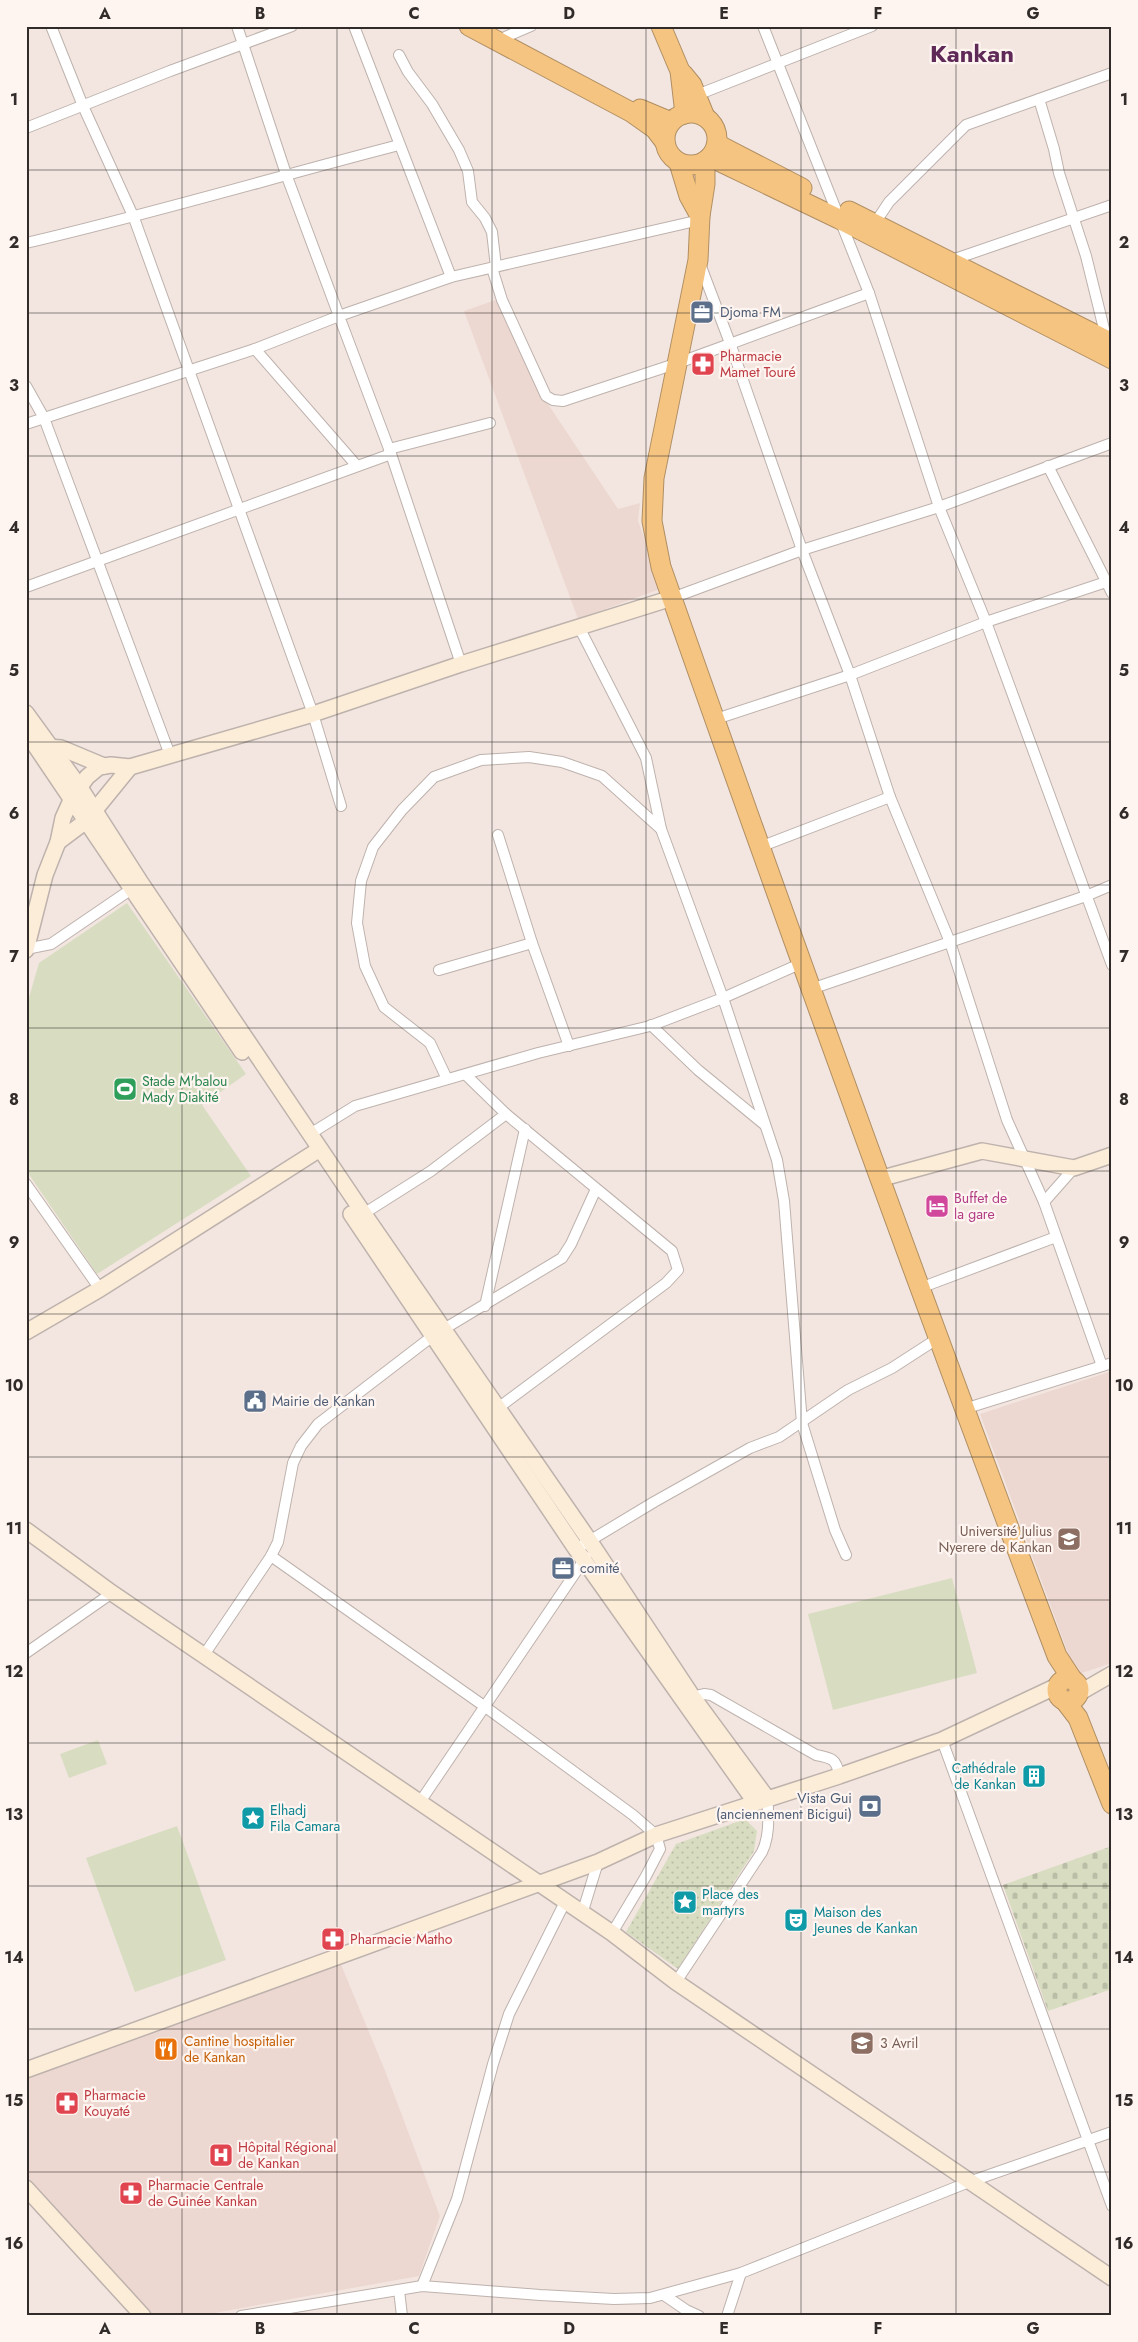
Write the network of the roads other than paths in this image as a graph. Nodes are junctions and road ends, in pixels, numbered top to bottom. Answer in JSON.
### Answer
{"nodes":[{"id":1,"x":51,"y":26,"type":"edge"},
{"id":2,"x":236,"y":26,"type":"edge"},
{"id":3,"x":292,"y":26,"type":"edge"},
{"id":4,"x":354,"y":26,"type":"edge"},
{"id":5,"x":469,"y":26,"type":"edge"},
{"id":6,"x":486,"y":26,"type":"edge"},
{"id":7,"x":531,"y":26,"type":"edge"},
{"id":8,"x":661,"y":26,"type":"edge"},
{"id":9,"x":763,"y":26,"type":"edge"},
{"id":10,"x":872,"y":26,"type":"edge"},
{"id":11,"x":505,"y":37,"type":"junction"},
{"id":12,"x":243,"y":43,"type":"junction"},
{"id":13,"x":399,"y":55,"type":"dead end"},
{"id":14,"x":777,"y":62,"type":"junction"},
{"id":15,"x":680,"y":71,"type":"junction"},
{"id":16,"x":1112,"y":74,"type":"edge"},
{"id":17,"x":697,"y":95,"type":"junction"},
{"id":18,"x":1039,"y":99,"type":"junction"},
{"id":19,"x":83,"y":106,"type":"junction"},
{"id":20,"x":705,"y":117,"type":"junction"},
{"id":21,"x":678,"y":118,"type":"junction"},
{"id":22,"x":26,"y":128,"type":"edge"},
{"id":23,"x":665,"y":142,"type":"junction"},
{"id":24,"x":399,"y":145,"type":"junction"},
{"id":25,"x":711,"y":154,"type":"junction"},
{"id":26,"x":679,"y":163,"type":"junction"},
{"id":27,"x":286,"y":174,"type":"junction"},
{"id":28,"x":1112,"y":205,"type":"edge"},
{"id":29,"x":836,"y":211,"type":"junction"},
{"id":30,"x":134,"y":218,"type":"junction"},
{"id":31,"x":700,"y":218,"type":"junction"},
{"id":32,"x":1073,"y":219,"type":"junction"},
{"id":33,"x":875,"y":223,"type":"junction"},
{"id":34,"x":26,"y":243,"type":"edge"},
{"id":35,"x":698,"y":260,"type":"junction"},
{"id":36,"x":943,"y":265,"type":"junction"},
{"id":37,"x":494,"y":268,"type":"junction"},
{"id":38,"x":451,"y":277,"type":"junction"},
{"id":39,"x":869,"y":293,"type":"junction"},
{"id":40,"x":339,"y":316,"type":"junction"},
{"id":41,"x":1109,"y":342,"type":"edge"},
{"id":42,"x":730,"y":343,"type":"junction"},
{"id":43,"x":254,"y":349,"type":"junction"},
{"id":44,"x":1112,"y":359,"type":"edge"},
{"id":45,"x":678,"y":363,"type":"junction"},
{"id":46,"x":190,"y":372,"type":"junction"},
{"id":47,"x":26,"y":386,"type":"edge"},
{"id":48,"x":44,"y":418,"type":"junction"},
{"id":49,"x":490,"y":423,"type":"dead end"},
{"id":50,"x":26,"y":424,"type":"edge"},
{"id":51,"x":1112,"y":443,"type":"edge"},
{"id":52,"x":390,"y":451,"type":"junction"},
{"id":53,"x":357,"y":466,"type":"junction"},
{"id":54,"x":1048,"y":466,"type":"junction"},
{"id":55,"x":939,"y":507,"type":"junction"},
{"id":56,"x":238,"y":509,"type":"junction"},
{"id":57,"x":802,"y":550,"type":"junction"},
{"id":58,"x":98,"y":562,"type":"junction"},
{"id":59,"x":1109,"y":581,"type":"edge"},
{"id":60,"x":26,"y":587,"type":"edge"},
{"id":61,"x":1112,"y":593,"type":"edge"},
{"id":62,"x":672,"y":598,"type":"junction"},
{"id":63,"x":986,"y":622,"type":"junction"},
{"id":64,"x":579,"y":627,"type":"junction"},
{"id":65,"x":462,"y":664,"type":"junction"},
{"id":66,"x":850,"y":675,"type":"junction"},
{"id":67,"x":26,"y":713,"type":"edge"},
{"id":68,"x":312,"y":714,"type":"junction"},
{"id":69,"x":716,"y":719,"type":"junction"},
{"id":70,"x":26,"y":732,"type":"edge"},
{"id":71,"x":45,"y":748,"type":"junction"},
{"id":72,"x":170,"y":755,"type":"junction"},
{"id":73,"x":104,"y":766,"type":"junction"},
{"id":74,"x":130,"y":767,"type":"junction"},
{"id":75,"x":75,"y":792,"type":"junction"},
{"id":76,"x":890,"y":797,"type":"junction"},
{"id":77,"x":341,"y":806,"type":"dead end"},
{"id":78,"x":90,"y":815,"type":"junction"},
{"id":79,"x":661,"y":829,"type":"junction"},
{"id":80,"x":498,"y":835,"type":"dead end"},
{"id":81,"x":58,"y":842,"type":"junction"},
{"id":82,"x":760,"y":847,"type":"junction"},
{"id":83,"x":136,"y":885,"type":"junction"},
{"id":84,"x":1112,"y":885,"type":"edge"},
{"id":85,"x":1086,"y":896,"type":"junction"},
{"id":86,"x":950,"y":942,"type":"junction"},
{"id":87,"x":532,"y":943,"type":"junction"},
{"id":88,"x":26,"y":950,"type":"edge"},
{"id":89,"x":802,"y":963,"type":"junction"},
{"id":90,"x":1112,"y":965,"type":"edge"},
{"id":91,"x":439,"y":970,"type":"dead end"},
{"id":92,"x":812,"y":989,"type":"junction"},
{"id":93,"x":723,"y":998,"type":"junction"},
{"id":94,"x":651,"y":1025,"type":"junction"},
{"id":95,"x":569,"y":1046,"type":"junction"},
{"id":96,"x":466,"y":1075,"type":"junction"},
{"id":97,"x":447,"y":1079,"type":"junction"},
{"id":98,"x":506,"y":1114,"type":"junction"},
{"id":99,"x":765,"y":1125,"type":"junction"},
{"id":100,"x":525,"y":1129,"type":"junction"},
{"id":101,"x":310,"y":1134,"type":"junction"},
{"id":102,"x":316,"y":1152,"type":"junction"},
{"id":103,"x":1112,"y":1155,"type":"edge"},
{"id":104,"x":1026,"y":1161,"type":"junction"},
{"id":105,"x":1074,"y":1168,"type":"junction"},
{"id":106,"x":879,"y":1179,"type":"junction"},
{"id":107,"x":26,"y":1184,"type":"edge"},
{"id":108,"x":596,"y":1189,"type":"junction"},
{"id":109,"x":1044,"y":1202,"type":"junction"},
{"id":110,"x":359,"y":1216,"type":"junction"},
{"id":111,"x":1056,"y":1236,"type":"junction"},
{"id":112,"x":920,"y":1288,"type":"junction"},
{"id":113,"x":100,"y":1289,"type":"junction"},
{"id":114,"x":486,"y":1306,"type":"junction"},
{"id":115,"x":26,"y":1332,"type":"edge"},
{"id":116,"x":438,"y":1332,"type":"junction"},
{"id":117,"x":940,"y":1337,"type":"junction"},
{"id":118,"x":1107,"y":1364,"type":"edge"},
{"id":119,"x":498,"y":1408,"type":"junction"},
{"id":120,"x":964,"y":1409,"type":"junction"},
{"id":121,"x":802,"y":1423,"type":"junction"},
{"id":122,"x":26,"y":1530,"type":"edge"},
{"id":123,"x":586,"y":1549,"type":"junction"},
{"id":124,"x":846,"y":1555,"type":"dead end"},
{"id":125,"x":271,"y":1556,"type":"junction"},
{"id":126,"x":112,"y":1593,"type":"junction"},
{"id":127,"x":26,"y":1653,"type":"edge"},
{"id":128,"x":204,"y":1655,"type":"junction"},
{"id":129,"x":1108,"y":1675,"type":"edge"},
{"id":130,"x":1068,"y":1689,"type":"junction"},
{"id":131,"x":687,"y":1698,"type":"junction"},
{"id":132,"x":484,"y":1706,"type":"junction"},
{"id":133,"x":942,"y":1740,"type":"junction"},
{"id":134,"x":839,"y":1776,"type":"junction"},
{"id":135,"x":761,"y":1800,"type":"junction"},
{"id":136,"x":420,"y":1802,"type":"junction"},
{"id":137,"x":1112,"y":1804,"type":"edge"},
{"id":138,"x":656,"y":1835,"type":"junction"},
{"id":139,"x":598,"y":1862,"type":"junction"},
{"id":140,"x":539,"y":1883,"type":"junction"},
{"id":141,"x":565,"y":1902,"type":"junction"},
{"id":142,"x":582,"y":1914,"type":"junction"},
{"id":143,"x":612,"y":1933,"type":"junction"},
{"id":144,"x":676,"y":1982,"type":"junction"},
{"id":145,"x":26,"y":2070,"type":"edge"},
{"id":146,"x":1112,"y":2132,"type":"edge"},
{"id":147,"x":1087,"y":2141,"type":"junction"},
{"id":148,"x":969,"y":2182,"type":"junction"},
{"id":149,"x":26,"y":2188,"type":"edge"},
{"id":150,"x":1112,"y":2206,"type":"edge"},
{"id":151,"x":740,"y":2273,"type":"junction"},
{"id":152,"x":1112,"y":2278,"type":"edge"},
{"id":153,"x":422,"y":2286,"type":"junction"},
{"id":154,"x":398,"y":2290,"type":"junction"},
{"id":155,"x":664,"y":2295,"type":"junction"},
{"id":156,"x":143,"y":2316,"type":"edge"},
{"id":157,"x":241,"y":2316,"type":"edge"},
{"id":158,"x":402,"y":2316,"type":"edge"},
{"id":159,"x":699,"y":2316,"type":"edge"},
{"id":160,"x":727,"y":2316,"type":"edge"}],
"edges":[{"from":1,"to":19,"type":"street"},
{"from":2,"to":12,"type":"street"},
{"from":3,"to":12,"type":"street"},
{"from":4,"to":24,"type":"street"},
{"from":5,"to":23,"type":"highway"},
{"from":6,"to":11,"type":"highway"},
{"from":7,"to":11,"type":"street"},
{"from":8,"to":15,"type":"highway"},
{"from":9,"to":14,"type":"street"},
{"from":10,"to":14,"type":"street"},
{"from":11,"to":21,"type":"highway"},
{"from":12,"to":19,"type":"street"},
{"from":12,"to":27,"type":"street"},
{"from":13,"to":37,"type":"street"},
{"from":14,"to":17,"type":"street"},
{"from":14,"to":29,"type":"street"},
{"from":15,"to":17,"type":"highway"},
{"from":15,"to":21,"type":"highway"},
{"from":16,"to":18,"type":"street"},
{"from":17,"to":20,"type":"highway"},
{"from":18,"to":32,"type":"street"},
{"from":18,"to":33,"type":"street"},
{"from":19,"to":22,"type":"street"},
{"from":19,"to":30,"type":"street"},
{"from":20,"to":21,"type":"highway"},
{"from":20,"to":25,"type":"highway"},
{"from":21,"to":23,"type":"highway"},
{"from":23,"to":26,"type":"highway"},
{"from":24,"to":27,"type":"street"},
{"from":24,"to":38,"type":"street"},
{"from":25,"to":26,"type":"highway"},
{"from":25,"to":29,"type":"highway"},
{"from":25,"to":31,"type":"highway"},
{"from":26,"to":31,"type":"highway"},
{"from":27,"to":30,"type":"street"},
{"from":27,"to":40,"type":"street"},
{"from":28,"to":32,"type":"street"},
{"from":29,"to":33,"type":"highway"},
{"from":29,"to":36,"type":"highway"},
{"from":29,"to":39,"type":"street"},
{"from":30,"to":34,"type":"street"},
{"from":30,"to":46,"type":"street"},
{"from":31,"to":35,"type":"highway"},
{"from":31,"to":37,"type":"street"},
{"from":32,"to":36,"type":"street"},
{"from":32,"to":41,"type":"street"},
{"from":33,"to":36,"type":"highway"},
{"from":35,"to":42,"type":"street"},
{"from":35,"to":45,"type":"highway"},
{"from":36,"to":41,"type":"highway"},
{"from":36,"to":44,"type":"highway"},
{"from":37,"to":38,"type":"street"},
{"from":37,"to":45,"type":"street"},
{"from":38,"to":40,"type":"street"},
{"from":39,"to":42,"type":"street"},
{"from":39,"to":55,"type":"street"},
{"from":40,"to":43,"type":"street"},
{"from":40,"to":52,"type":"street"},
{"from":42,"to":45,"type":"street"},
{"from":42,"to":57,"type":"street"},
{"from":43,"to":46,"type":"street"},
{"from":43,"to":53,"type":"street"},
{"from":45,"to":62,"type":"highway"},
{"from":46,"to":48,"type":"street"},
{"from":46,"to":56,"type":"street"},
{"from":47,"to":48,"type":"street"},
{"from":48,"to":50,"type":"street"},
{"from":48,"to":58,"type":"street"},
{"from":49,"to":52,"type":"street"},
{"from":51,"to":54,"type":"street"},
{"from":52,"to":53,"type":"street"},
{"from":52,"to":65,"type":"street"},
{"from":53,"to":56,"type":"street"},
{"from":54,"to":55,"type":"street"},
{"from":54,"to":59,"type":"street"},
{"from":55,"to":57,"type":"street"},
{"from":55,"to":63,"type":"street"},
{"from":56,"to":58,"type":"street"},
{"from":56,"to":68,"type":"street"},
{"from":57,"to":62,"type":"street"},
{"from":57,"to":66,"type":"street"},
{"from":58,"to":60,"type":"street"},
{"from":58,"to":72,"type":"street"},
{"from":59,"to":61,"type":"street"},
{"from":59,"to":63,"type":"street"},
{"from":62,"to":64,"type":"main road"},
{"from":62,"to":69,"type":"highway"},
{"from":63,"to":66,"type":"street"},
{"from":63,"to":85,"type":"street"},
{"from":64,"to":65,"type":"main road"},
{"from":64,"to":79,"type":"street"},
{"from":65,"to":68,"type":"main road"},
{"from":66,"to":69,"type":"street"},
{"from":66,"to":76,"type":"street"},
{"from":67,"to":71,"type":"main road"},
{"from":68,"to":72,"type":"main road"},
{"from":68,"to":77,"type":"street"},
{"from":69,"to":82,"type":"highway"},
{"from":70,"to":71,"type":"main road"},
{"from":71,"to":73,"type":"main road"},
{"from":71,"to":75,"type":"main road"},
{"from":72,"to":74,"type":"main road"},
{"from":73,"to":74,"type":"main road"},
{"from":73,"to":75,"type":"main road"},
{"from":74,"to":78,"type":"main road"},
{"from":75,"to":78,"type":"main road"},
{"from":75,"to":81,"type":"main road"},
{"from":76,"to":82,"type":"street"},
{"from":76,"to":86,"type":"street"},
{"from":78,"to":81,"type":"main road"},
{"from":78,"to":83,"type":"main road"},
{"from":79,"to":93,"type":"street"},
{"from":79,"to":97,"type":"street"},
{"from":80,"to":87,"type":"street"},
{"from":81,"to":88,"type":"main road"},
{"from":82,"to":89,"type":"highway"},
{"from":83,"to":88,"type":"street"},
{"from":83,"to":101,"type":"main road"},
{"from":83,"to":102,"type":"main road"},
{"from":84,"to":85,"type":"street"},
{"from":85,"to":86,"type":"street"},
{"from":85,"to":90,"type":"street"},
{"from":86,"to":92,"type":"street"},
{"from":86,"to":104,"type":"street"},
{"from":87,"to":91,"type":"street"},
{"from":87,"to":95,"type":"street"},
{"from":89,"to":92,"type":"highway"},
{"from":89,"to":93,"type":"street"},
{"from":92,"to":106,"type":"highway"},
{"from":93,"to":94,"type":"street"},
{"from":93,"to":99,"type":"street"},
{"from":94,"to":95,"type":"street"},
{"from":94,"to":99,"type":"street"},
{"from":95,"to":96,"type":"street"},
{"from":96,"to":97,"type":"street"},
{"from":96,"to":98,"type":"street"},
{"from":97,"to":101,"type":"street"},
{"from":98,"to":100,"type":"street"},
{"from":98,"to":110,"type":"street"},
{"from":99,"to":121,"type":"street"},
{"from":100,"to":108,"type":"street"},
{"from":100,"to":114,"type":"street"},
{"from":101,"to":102,"type":"main road"},
{"from":102,"to":110,"type":"main road"},
{"from":102,"to":113,"type":"main road"},
{"from":103,"to":105,"type":"main road"},
{"from":104,"to":105,"type":"main road"},
{"from":104,"to":106,"type":"main road"},
{"from":104,"to":109,"type":"street"},
{"from":105,"to":109,"type":"street"},
{"from":106,"to":112,"type":"highway"},
{"from":107,"to":113,"type":"street"},
{"from":108,"to":114,"type":"street"},
{"from":108,"to":119,"type":"street"},
{"from":109,"to":111,"type":"street"},
{"from":110,"to":116,"type":"main road"},
{"from":111,"to":112,"type":"street"},
{"from":111,"to":118,"type":"street"},
{"from":112,"to":117,"type":"highway"},
{"from":113,"to":115,"type":"main road"},
{"from":114,"to":116,"type":"street"},
{"from":116,"to":119,"type":"main road"},
{"from":116,"to":123,"type":"main road"},
{"from":116,"to":125,"type":"street"},
{"from":117,"to":120,"type":"highway"},
{"from":117,"to":121,"type":"street"},
{"from":118,"to":120,"type":"street"},
{"from":119,"to":123,"type":"main road"},
{"from":120,"to":130,"type":"highway"},
{"from":121,"to":123,"type":"street"},
{"from":121,"to":124,"type":"street"},
{"from":122,"to":126,"type":"main road"},
{"from":123,"to":131,"type":"main road"},
{"from":123,"to":132,"type":"street"},
{"from":125,"to":128,"type":"street"},
{"from":125,"to":132,"type":"street"},
{"from":126,"to":127,"type":"street"},
{"from":126,"to":128,"type":"main road"},
{"from":128,"to":136,"type":"main road"},
{"from":129,"to":130,"type":"main road"},
{"from":130,"to":133,"type":"main road"},
{"from":130,"to":137,"type":"highway"},
{"from":131,"to":134,"type":"street"},
{"from":131,"to":135,"type":"main road"},
{"from":132,"to":136,"type":"street"},
{"from":132,"to":138,"type":"street"},
{"from":133,"to":134,"type":"main road"},
{"from":133,"to":147,"type":"street"},
{"from":134,"to":135,"type":"main road"},
{"from":135,"to":138,"type":"main road"},
{"from":135,"to":144,"type":"street"},
{"from":136,"to":140,"type":"main road"},
{"from":138,"to":139,"type":"main road"},
{"from":138,"to":143,"type":"street"},
{"from":139,"to":140,"type":"main road"},
{"from":139,"to":142,"type":"street"},
{"from":140,"to":141,"type":"main road"},
{"from":140,"to":145,"type":"main road"},
{"from":141,"to":142,"type":"main road"},
{"from":141,"to":153,"type":"street"},
{"from":142,"to":143,"type":"main road"},
{"from":143,"to":144,"type":"main road"},
{"from":144,"to":148,"type":"main road"},
{"from":146,"to":147,"type":"street"},
{"from":147,"to":148,"type":"street"},
{"from":147,"to":150,"type":"street"},
{"from":148,"to":151,"type":"street"},
{"from":148,"to":152,"type":"main road"},
{"from":149,"to":156,"type":"main road"},
{"from":151,"to":155,"type":"street"},
{"from":151,"to":160,"type":"street"},
{"from":153,"to":154,"type":"street"},
{"from":153,"to":155,"type":"street"},
{"from":154,"to":157,"type":"street"},
{"from":154,"to":158,"type":"street"},
{"from":155,"to":159,"type":"street"}]}
